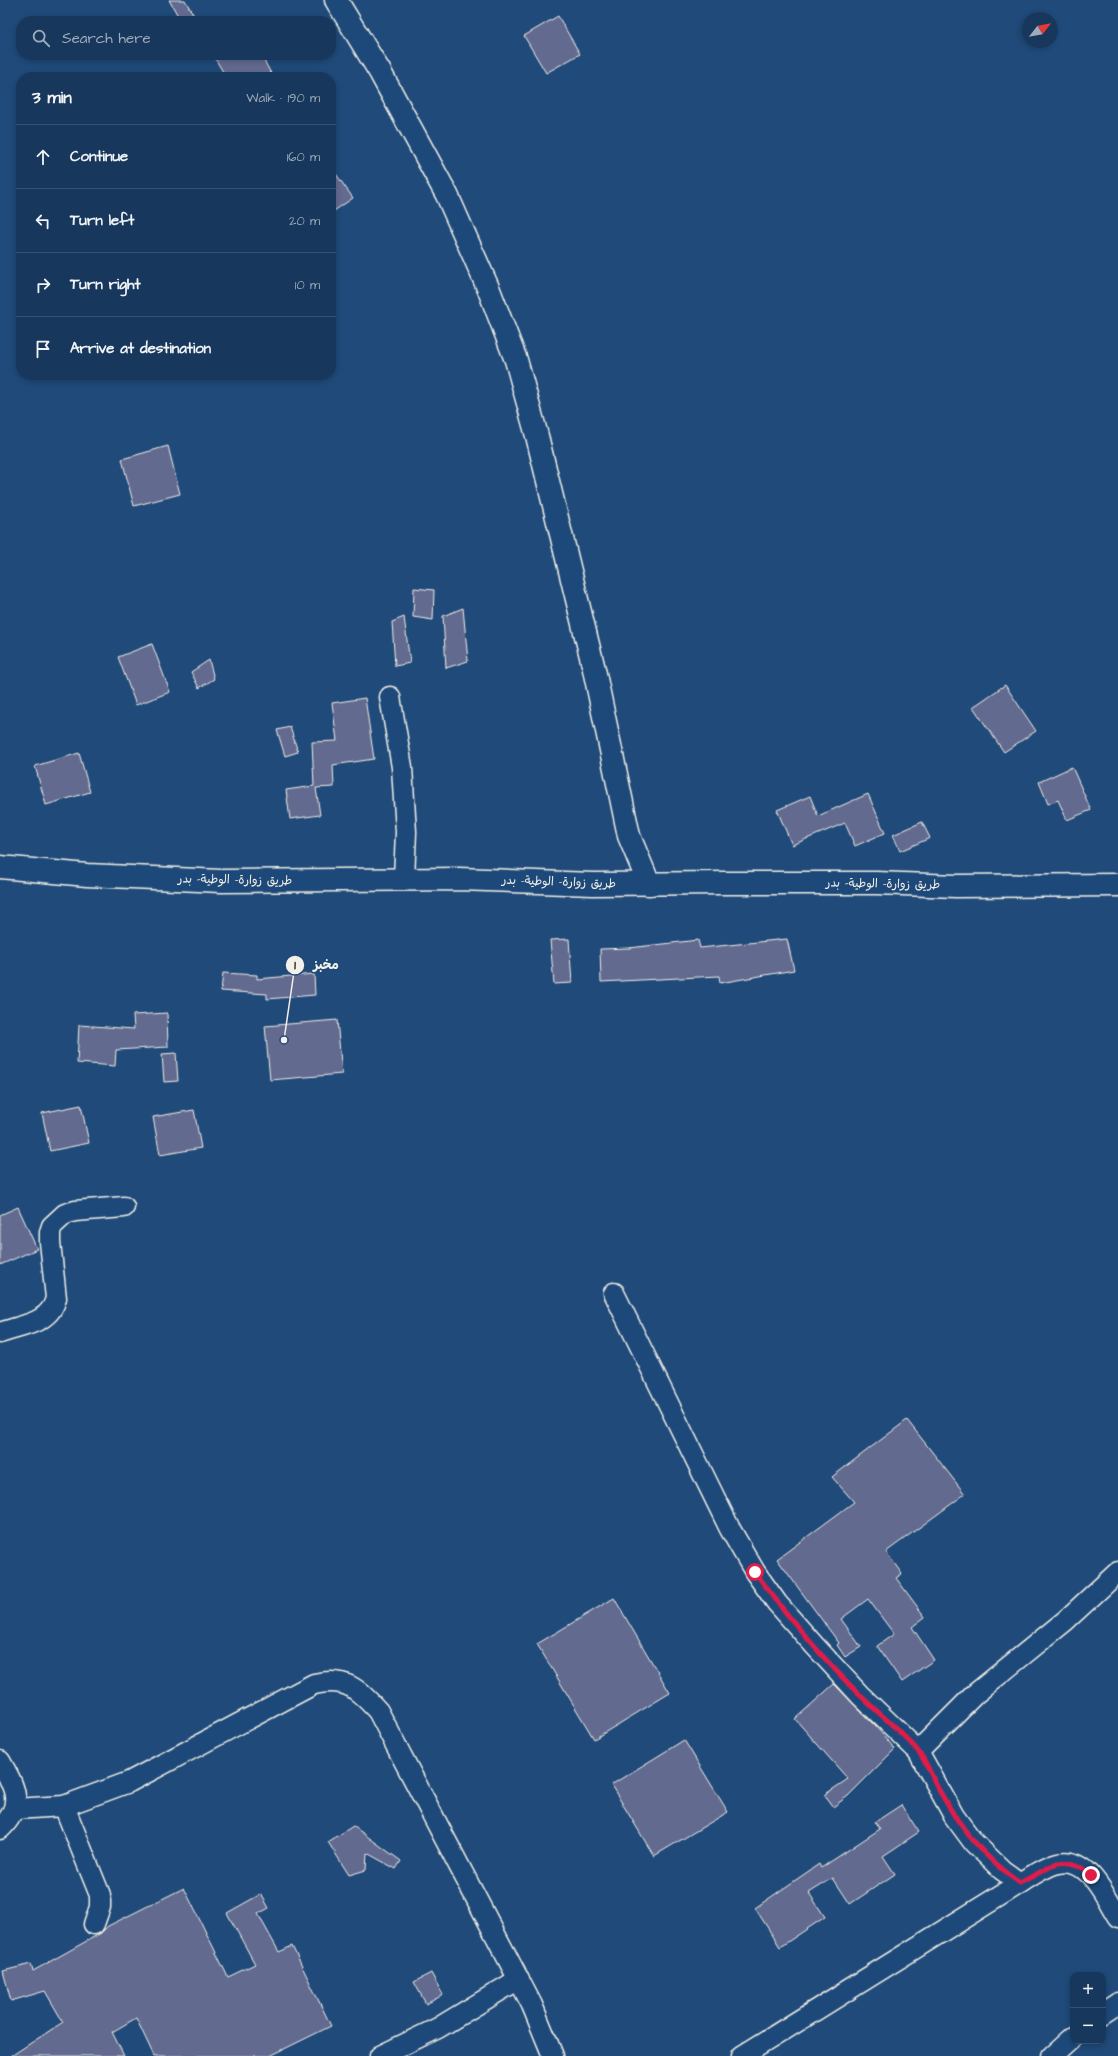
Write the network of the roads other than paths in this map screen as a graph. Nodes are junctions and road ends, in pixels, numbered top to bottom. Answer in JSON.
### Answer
{"nodes":[{"id":1,"x":336,"y":0,"type":"edge"},
{"id":2,"x":390,"y":697,"type":"dead end"},
{"id":3,"x":0,"y":866,"type":"edge"},
{"id":4,"x":404,"y":879,"type":"junction"},
{"id":5,"x":649,"y":884,"type":"junction"},
{"id":6,"x":1118,"y":885,"type":"edge"},
{"id":7,"x":124,"y":1206,"type":"dead end"},
{"id":8,"x":614,"y":1293,"type":"dead end"},
{"id":9,"x":0,"y":1332,"type":"edge"},
{"id":10,"x":1118,"y":1572,"type":"edge"},
{"id":11,"x":918,"y":1751,"type":"junction"},
{"id":12,"x":0,"y":1761,"type":"edge"},
{"id":13,"x":64,"y":1806,"type":"junction"},
{"id":14,"x":15,"y":1809,"type":"junction"},
{"id":15,"x":0,"y":1829,"type":"edge"},
{"id":16,"x":1020,"y":1883,"type":"junction"},
{"id":17,"x":1118,"y":1917,"type":"edge"},
{"id":18,"x":94,"y":1924,"type":"dead end"},
{"id":19,"x":519,"y":1979,"type":"junction"},
{"id":20,"x":1118,"y":2003,"type":"edge"},
{"id":21,"x":1106,"y":2011,"type":"edge"},
{"id":22,"x":1070,"y":2040,"type":"edge"},
{"id":23,"x":380,"y":2056,"type":"edge"},
{"id":24,"x":553,"y":2056,"type":"edge"},
{"id":25,"x":742,"y":2056,"type":"edge"},
{"id":26,"x":1052,"y":2056,"type":"edge"}],
"edges":[{"from":1,"to":5,"type":"main road"},
{"from":2,"to":4,"type":"street"},
{"from":3,"to":4,"type":"main road","name":"طريق زوارة- الوطية- بدر"},
{"from":4,"to":5,"type":"main road","name":"طريق زوارة- الوطية- بدر"},
{"from":5,"to":6,"type":"main road","name":"طريق زوارة- الوطية- بدر"},
{"from":7,"to":9,"type":"street"},
{"from":8,"to":11,"type":"street"},
{"from":10,"to":11,"type":"street"},
{"from":11,"to":16,"type":"street"},
{"from":12,"to":14,"type":"street"},
{"from":13,"to":14,"type":"street"},
{"from":13,"to":18,"type":"street"},
{"from":13,"to":19,"type":"street"},
{"from":14,"to":15,"type":"street"},
{"from":16,"to":17,"type":"street"},
{"from":16,"to":25,"type":"street"},
{"from":19,"to":23,"type":"street"},
{"from":19,"to":24,"type":"street"},
{"from":20,"to":21,"type":"street"},
{"from":22,"to":26,"type":"street"}]}
